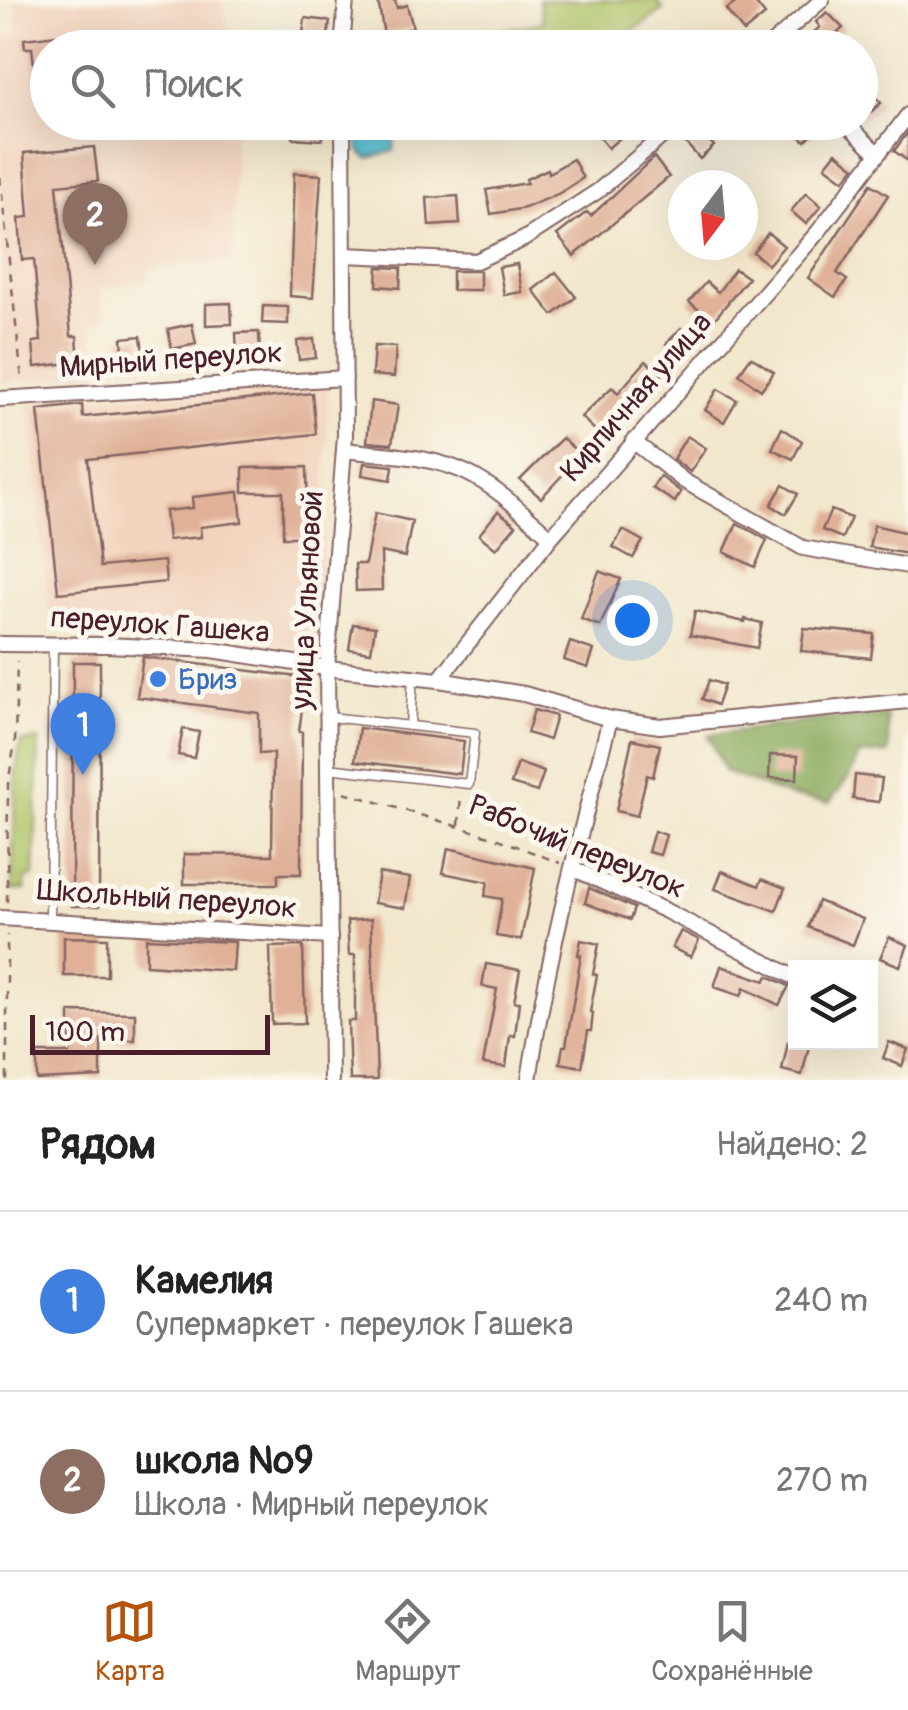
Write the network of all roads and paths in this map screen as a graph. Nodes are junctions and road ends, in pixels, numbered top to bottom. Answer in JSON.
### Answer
{"nodes":[{"id":1,"x":346,"y":0,"type":"edge"},
{"id":2,"x":822,"y":0,"type":"edge"},
{"id":3,"x":344,"y":30,"type":"edge"},
{"id":4,"x":788,"y":30,"type":"edge"},
{"id":5,"x":908,"y":115,"type":"edge"},
{"id":6,"x":343,"y":140,"type":"edge"},
{"id":7,"x":657,"y":140,"type":"edge"},
{"id":8,"x":864,"y":140,"type":"edge"},
{"id":9,"x":876,"y":152,"type":"junction"},
{"id":10,"x":0,"y":177,"type":"edge"},
{"id":11,"x":345,"y":255,"type":"junction"},
{"id":12,"x":345,"y":378,"type":"junction"},
{"id":13,"x":23,"y":397,"type":"junction"},
{"id":14,"x":0,"y":398,"type":"edge"},
{"id":15,"x":634,"y":441,"type":"junction"},
{"id":16,"x":344,"y":450,"type":"junction"},
{"id":17,"x":551,"y":537,"type":"junction"},
{"id":18,"x":908,"y":566,"type":"edge"},
{"id":19,"x":0,"y":644,"type":"edge"},
{"id":20,"x":17,"y":644,"type":"junction"},
{"id":21,"x":52,"y":644,"type":"junction"},
{"id":22,"x":327,"y":668,"type":"junction"},
{"id":23,"x":413,"y":676,"type":"junction"},
{"id":24,"x":439,"y":680,"type":"junction"},
{"id":25,"x":908,"y":701,"type":"edge"},
{"id":26,"x":328,"y":717,"type":"junction"},
{"id":27,"x":610,"y":719,"type":"junction"},
{"id":28,"x":410,"y":726,"type":"junction"},
{"id":29,"x":328,"y":768,"type":"junction"},
{"id":30,"x":462,"y":783,"type":"junction"},
{"id":31,"x":328,"y":787,"type":"junction"},
{"id":32,"x":459,"y":827,"type":"junction"},
{"id":33,"x":572,"y":868,"type":"junction"},
{"id":34,"x":4,"y":918,"type":"edge"},
{"id":35,"x":50,"y":918,"type":"junction"},
{"id":36,"x":330,"y":937,"type":"junction"},
{"id":37,"x":788,"y":974,"type":"edge"},
{"id":38,"x":7,"y":1080,"type":"edge"},
{"id":39,"x":331,"y":1080,"type":"edge"},
{"id":40,"x":529,"y":1080,"type":"edge"}],
"edges":[{"from":1,"to":3,"type":"street"},
{"from":2,"to":4,"type":"street"},
{"from":5,"to":9,"type":"street","name":"Кирпичная улица"},
{"from":6,"to":11,"type":"street","name":"улица Ульяновой"},
{"from":7,"to":11,"type":"street"},
{"from":8,"to":9,"type":"street"},
{"from":9,"to":15,"type":"street","name":"Кирпичная улица"},
{"from":10,"to":13,"type":"path"},
{"from":11,"to":12,"type":"street","name":"улица Ульяновой"},
{"from":12,"to":13,"type":"street","name":"Мирный переулок"},
{"from":12,"to":16,"type":"street","name":"улица Ульяновой"},
{"from":13,"to":14,"type":"street","name":"Мирный переулок"},
{"from":15,"to":17,"type":"street","name":"Кирпичная улица"},
{"from":15,"to":18,"type":"street"},
{"from":16,"to":17,"type":"street"},
{"from":16,"to":22,"type":"street","name":"улица Ульяновой"},
{"from":17,"to":24,"type":"street","name":"Кирпичная улица"},
{"from":19,"to":20,"type":"street","name":"переулок Гашека"},
{"from":20,"to":21,"type":"street","name":"переулок Гашека"},
{"from":20,"to":34,"type":"path"},
{"from":21,"to":22,"type":"street","name":"переулок Гашека"},
{"from":21,"to":35,"type":"lane"},
{"from":22,"to":23,"type":"street","name":"переулок Гашека"},
{"from":22,"to":26,"type":"street","name":"улица Ульяновой"},
{"from":23,"to":24,"type":"street","name":"переулок Гашека"},
{"from":23,"to":28,"type":"lane"},
{"from":24,"to":27,"type":"street","name":"переулок Гашека"},
{"from":25,"to":27,"type":"street","name":"переулок Гашека"},
{"from":26,"to":28,"type":"lane"},
{"from":26,"to":29,"type":"street","name":"улица Ульяновой"},
{"from":27,"to":33,"type":"street"},
{"from":28,"to":30,"type":"lane"},
{"from":29,"to":30,"type":"lane"},
{"from":29,"to":31,"type":"street","name":"улица Ульяновой"},
{"from":30,"to":32,"type":"path"},
{"from":31,"to":32,"type":"path","name":"Рабочий переулок"},
{"from":31,"to":36,"type":"street","name":"улица Ульяновой"},
{"from":32,"to":33,"type":"path","name":"Рабочий переулок"},
{"from":33,"to":37,"type":"street","name":"Рабочий переулок"},
{"from":33,"to":40,"type":"street"},
{"from":34,"to":35,"type":"street","name":"Школьный переулок"},
{"from":34,"to":38,"type":"path"},
{"from":35,"to":36,"type":"street","name":"Школьный переулок"},
{"from":36,"to":39,"type":"street","name":"улица Ульяновой"}]}
